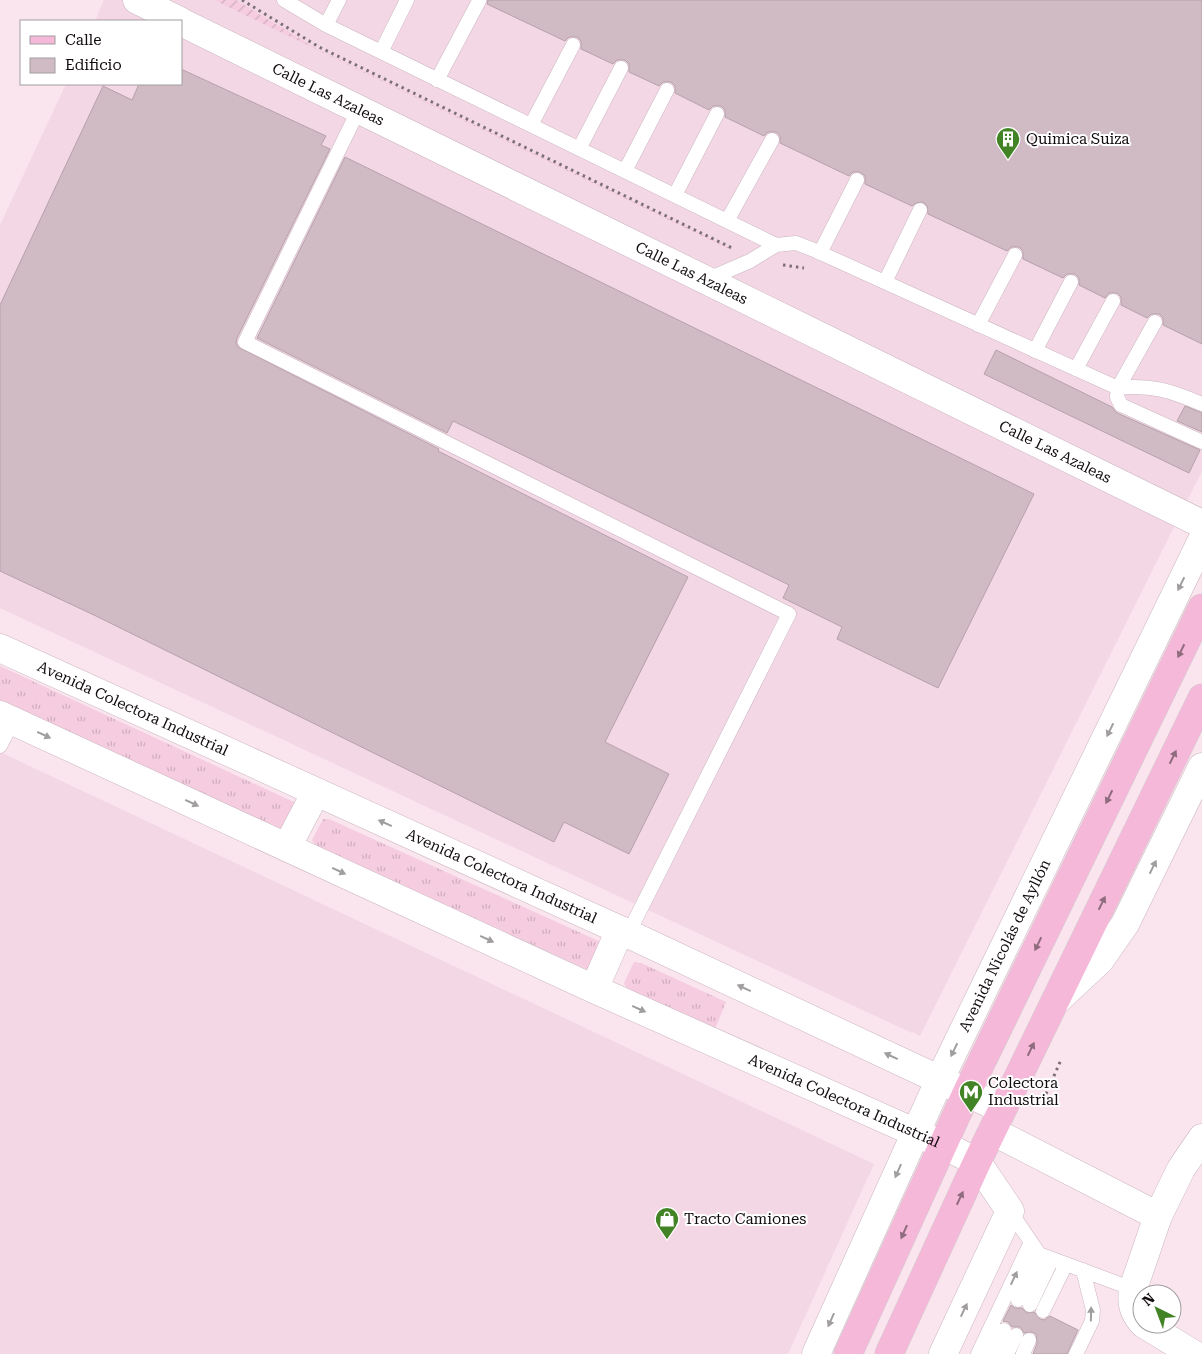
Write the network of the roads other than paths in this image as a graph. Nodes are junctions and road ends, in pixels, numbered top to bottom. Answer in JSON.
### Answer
{"nodes":[{"id":1,"x":284,"y":0,"type":"edge"},
{"id":2,"x":339,"y":0,"type":"edge"},
{"id":3,"x":407,"y":0,"type":"edge"},
{"id":4,"x":479,"y":0,"type":"edge"},
{"id":5,"x":143,"y":1,"type":"edge"},
{"id":6,"x":177,"y":20,"type":"edge"},
{"id":7,"x":182,"y":22,"type":"edge"},
{"id":8,"x":326,"y":25,"type":"junction"},
{"id":9,"x":572,"y":45,"type":"dead end"},
{"id":10,"x":380,"y":52,"type":"junction"},
{"id":11,"x":621,"y":68,"type":"dead end"},
{"id":12,"x":437,"y":80,"type":"junction"},
{"id":13,"x":667,"y":90,"type":"dead end"},
{"id":14,"x":359,"y":109,"type":"junction"},
{"id":15,"x":718,"y":114,"type":"dead end"},
{"id":16,"x":530,"y":125,"type":"junction"},
{"id":17,"x":772,"y":140,"type":"dead end"},
{"id":18,"x":579,"y":149,"type":"junction"},
{"id":19,"x":625,"y":171,"type":"junction"},
{"id":20,"x":857,"y":180,"type":"dead end"},
{"id":21,"x":675,"y":195,"type":"junction"},
{"id":22,"x":920,"y":210,"type":"dead end"},
{"id":23,"x":728,"y":221,"type":"junction"},
{"id":24,"x":776,"y":245,"type":"junction"},
{"id":25,"x":820,"y":253,"type":"junction"},
{"id":26,"x":1016,"y":255,"type":"dead end"},
{"id":27,"x":706,"y":280,"type":"junction"},
{"id":28,"x":884,"y":282,"type":"junction"},
{"id":29,"x":1071,"y":282,"type":"dead end"},
{"id":30,"x":1113,"y":301,"type":"dead end"},
{"id":31,"x":1155,"y":322,"type":"dead end"},
{"id":32,"x":978,"y":324,"type":"junction"},
{"id":33,"x":1035,"y":351,"type":"junction"},
{"id":34,"x":1076,"y":369,"type":"junction"},
{"id":35,"x":1118,"y":388,"type":"junction"},
{"id":36,"x":1202,"y":404,"type":"edge"},
{"id":37,"x":1202,"y":442,"type":"edge"},
{"id":38,"x":1202,"y":524,"type":"edge"},
{"id":39,"x":1202,"y":540,"type":"edge"},
{"id":40,"x":1202,"y":608,"type":"edge"},
{"id":41,"x":0,"y":648,"type":"edge"},
{"id":42,"x":1202,"y":698,"type":"edge"},
{"id":43,"x":7,"y":718,"type":"edge"},
{"id":44,"x":0,"y":746,"type":"edge"},
{"id":45,"x":1202,"y":766,"type":"edge"},
{"id":46,"x":316,"y":792,"type":"junction"},
{"id":47,"x":287,"y":847,"type":"junction"},
{"id":48,"x":624,"y":932,"type":"junction"},
{"id":49,"x":594,"y":988,"type":"junction"},
{"id":50,"x":1053,"y":1004,"type":"junction"},
{"id":51,"x":940,"y":1079,"type":"junction"},
{"id":52,"x":967,"y":1092,"type":"junction"},
{"id":53,"x":997,"y":1120,"type":"junction"},
{"id":54,"x":915,"y":1133,"type":"junction"},
{"id":55,"x":1202,"y":1138,"type":"edge"},
{"id":56,"x":943,"y":1145,"type":"junction"},
{"id":57,"x":976,"y":1162,"type":"junction"},
{"id":58,"x":1010,"y":1212,"type":"junction"},
{"id":59,"x":1158,"y":1216,"type":"junction"},
{"id":60,"x":1031,"y":1242,"type":"junction"},
{"id":61,"x":1045,"y":1256,"type":"junction"},
{"id":62,"x":1066,"y":1264,"type":"junction"},
{"id":63,"x":1083,"y":1270,"type":"junction"},
{"id":64,"x":1135,"y":1284,"type":"edge"},
{"id":65,"x":1132,"y":1289,"type":"edge"},
{"id":66,"x":1024,"y":1302,"type":"dead end"},
{"id":67,"x":1043,"y":1311,"type":"dead end"},
{"id":68,"x":1160,"y":1334,"type":"edge"},
{"id":69,"x":1029,"y":1340,"type":"dead end"},
{"id":70,"x":816,"y":1354,"type":"edge"},
{"id":71,"x":848,"y":1354,"type":"edge"},
{"id":72,"x":889,"y":1354,"type":"edge"},
{"id":73,"x":943,"y":1354,"type":"edge"},
{"id":74,"x":978,"y":1354,"type":"edge"},
{"id":75,"x":993,"y":1354,"type":"edge"},
{"id":76,"x":1007,"y":1354,"type":"edge"},
{"id":77,"x":1023,"y":1354,"type":"edge"},
{"id":78,"x":1076,"y":1354,"type":"edge"},
{"id":79,"x":1192,"y":1354,"type":"edge"}],
"edges":[{"from":1,"to":8,"type":"lane"},
{"from":2,"to":8,"type":"lane"},
{"from":3,"to":10,"type":"lane"},
{"from":4,"to":12,"type":"lane"},
{"from":5,"to":6,"type":"main road","name":"Calle Las Azaleas"},
{"from":7,"to":14,"type":"main road","name":"Calle Las Azaleas"},
{"from":8,"to":10,"type":"lane"},
{"from":9,"to":16,"type":"lane"},
{"from":10,"to":12,"type":"lane"},
{"from":11,"to":18,"type":"lane"},
{"from":12,"to":16,"type":"lane"},
{"from":13,"to":19,"type":"lane"},
{"from":14,"to":27,"type":"main road","name":"Calle Las Azaleas"},
{"from":14,"to":48,"type":"lane"},
{"from":15,"to":21,"type":"lane"},
{"from":16,"to":18,"type":"lane"},
{"from":17,"to":23,"type":"lane"},
{"from":18,"to":19,"type":"lane"},
{"from":19,"to":21,"type":"lane"},
{"from":20,"to":25,"type":"lane"},
{"from":21,"to":23,"type":"lane"},
{"from":22,"to":28,"type":"lane"},
{"from":23,"to":24,"type":"lane"},
{"from":24,"to":25,"type":"lane"},
{"from":24,"to":27,"type":"lane"},
{"from":25,"to":28,"type":"lane"},
{"from":26,"to":32,"type":"lane"},
{"from":27,"to":38,"type":"main road","name":"Calle Las Azaleas"},
{"from":28,"to":32,"type":"lane"},
{"from":29,"to":33,"type":"lane"},
{"from":30,"to":34,"type":"lane"},
{"from":31,"to":35,"type":"lane"},
{"from":32,"to":33,"type":"lane"},
{"from":33,"to":34,"type":"lane"},
{"from":34,"to":35,"type":"lane"},
{"from":35,"to":36,"type":"lane"},
{"from":35,"to":37,"type":"lane"},
{"from":39,"to":51,"type":"main road","name":"Avenida Nicolás de Ayllón","one_way":true},
{"from":40,"to":52,"type":"main road","name":"Avenida Nicolás de Ayllón","one_way":true},
{"from":41,"to":46,"type":"main road","name":"Avenida Colectora Industrial"},
{"from":50,"to":42,"type":"main road","one_way":true},
{"from":43,"to":44,"type":"lane"},
{"from":43,"to":47,"type":"main road","name":"Avenida Colectora Industrial","one_way":true},
{"from":50,"to":45,"type":"main road","one_way":true},
{"from":46,"to":47,"type":"main road"},
{"from":48,"to":46,"type":"main road","name":"Avenida Colectora Industrial","one_way":true},
{"from":47,"to":49,"type":"main road","name":"Avenida Colectora Industrial","one_way":true},
{"from":48,"to":49,"type":"main road"},
{"from":51,"to":48,"type":"main road","name":"Avenida Colectora Industrial","one_way":true},
{"from":49,"to":54,"type":"main road","name":"Avenida Colectora Industrial","one_way":true},
{"from":53,"to":50,"type":"main road","one_way":true},
{"from":51,"to":52,"type":"main road","name":"Avenida Colectora Industrial"},
{"from":51,"to":54,"type":"main road","name":"Avenida Nicolás de Ayllón"},
{"from":52,"to":53,"type":"main road","name":"Avenida Colectora Industrial"},
{"from":52,"to":56,"type":"main road","name":"Avenida Nicolás de Ayllón"},
{"from":53,"to":57,"type":"main road"},
{"from":53,"to":59,"type":"main road","name":"Avenida Colectora Industrial"},
{"from":54,"to":56,"type":"main road","name":"Avenida Colectora Industrial"},
{"from":54,"to":70,"type":"main road","name":"Avenida Nicolás de Ayllón","one_way":true},
{"from":55,"to":59,"type":"main road"},
{"from":56,"to":57,"type":"main road","name":"Avenida Colectora Industrial"},
{"from":56,"to":71,"type":"main road","name":"Avenida Nicolás de Ayllón","one_way":true},
{"from":57,"to":58,"type":"main road"},
{"from":72,"to":57,"type":"main road","one_way":true},
{"from":58,"to":60,"type":"lane"},
{"from":73,"to":58,"type":"main road","one_way":true},
{"from":59,"to":64,"type":"main road"},
{"from":60,"to":61,"type":"lane"},
{"from":74,"to":60,"type":"lane","one_way":true},
{"from":61,"to":62,"type":"lane"},
{"from":61,"to":66,"type":"lane"},
{"from":62,"to":63,"type":"lane"},
{"from":62,"to":67,"type":"lane"},
{"from":63,"to":65,"type":"lane"},
{"from":78,"to":63,"type":"lane","one_way":true},
{"from":68,"to":79,"type":"main road"},
{"from":69,"to":77,"type":"lane"},
{"from":75,"to":76,"type":"lane"}]}
